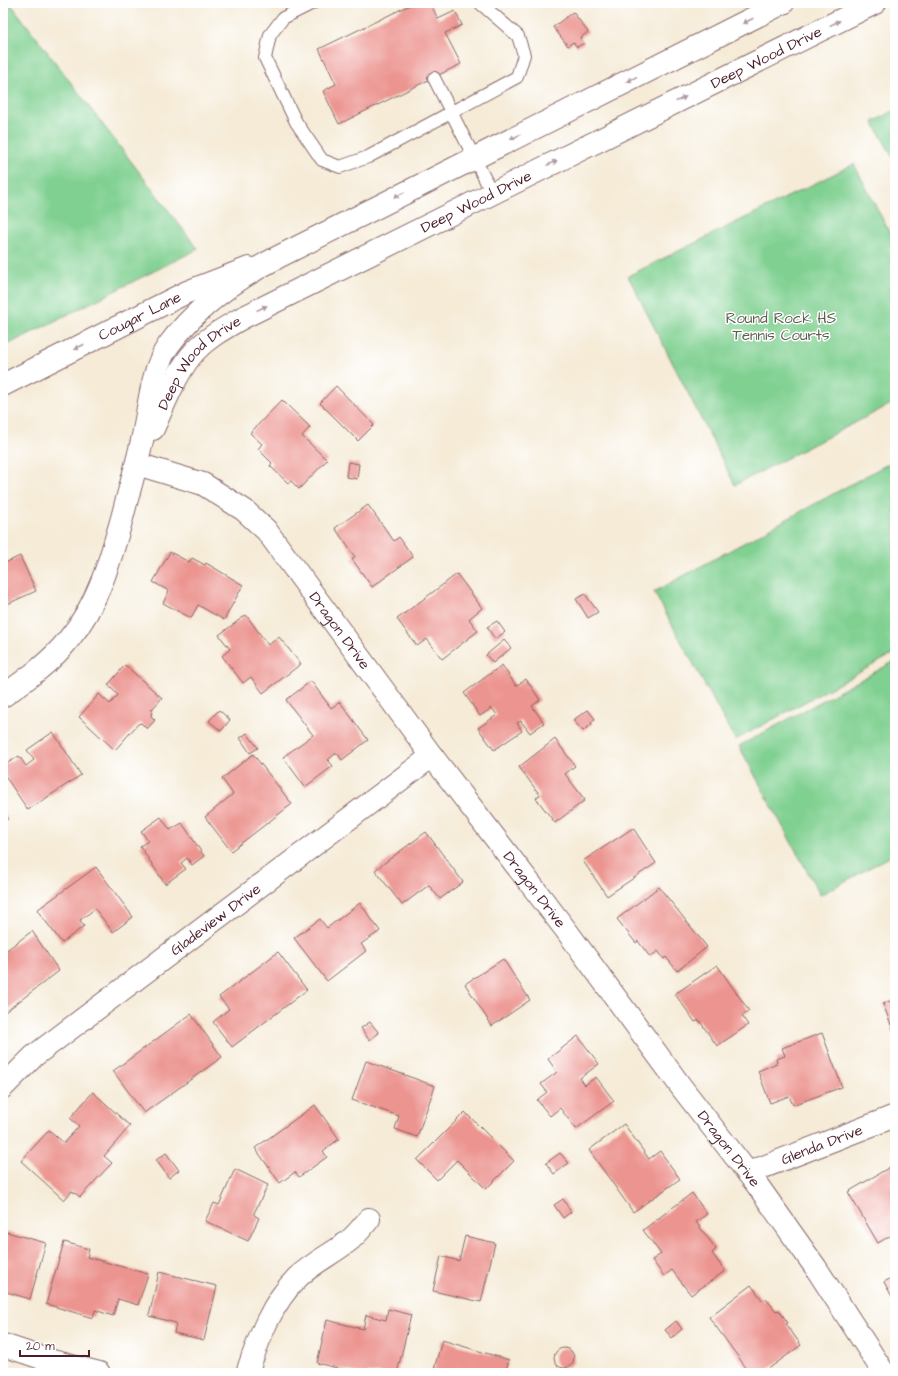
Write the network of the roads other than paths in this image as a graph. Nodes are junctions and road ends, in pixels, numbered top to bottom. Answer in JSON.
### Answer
{"nodes":[{"id":1,"x":314,"y":3,"type":"edge"},
{"id":2,"x":480,"y":3,"type":"edge"},
{"id":3,"x":783,"y":3,"type":"edge"},
{"id":4,"x":875,"y":3,"type":"edge"},
{"id":5,"x":434,"y":78,"type":"dead end"},
{"id":6,"x":452,"y":114,"type":"junction"},
{"id":7,"x":474,"y":157,"type":"junction"},
{"id":8,"x":492,"y":193,"type":"junction"},
{"id":9,"x":280,"y":256,"type":"junction"},
{"id":10,"x":3,"y":384,"type":"edge"},
{"id":11,"x":137,"y":464,"type":"junction"},
{"id":12,"x":3,"y":696,"type":"edge"},
{"id":13,"x":432,"y":756,"type":"junction"},
{"id":14,"x":3,"y":1087,"type":"edge"},
{"id":15,"x":895,"y":1116,"type":"edge"},
{"id":16,"x":748,"y":1173,"type":"junction"},
{"id":17,"x":369,"y":1219,"type":"dead end"},
{"id":18,"x":3,"y":1345,"type":"edge"},
{"id":19,"x":99,"y":1373,"type":"edge"},
{"id":20,"x":247,"y":1373,"type":"edge"},
{"id":21,"x":884,"y":1373,"type":"edge"}],
"edges":[{"from":1,"to":6,"type":"lane"},
{"from":2,"to":6,"type":"lane"},
{"from":3,"to":7,"type":"street","name":"Deep Wood Drive","one_way":true},
{"from":8,"to":4,"type":"street","name":"Deep Wood Drive","one_way":true},
{"from":5,"to":6,"type":"lane"},
{"from":6,"to":7,"type":"lane"},
{"from":7,"to":8,"type":"lane"},
{"from":7,"to":9,"type":"street","name":"Deep Wood Drive","one_way":true},
{"from":11,"to":8,"type":"street","name":"Deep Wood Drive","one_way":true},
{"from":9,"to":10,"type":"street","name":"Cougar Lane","one_way":true},
{"from":9,"to":11,"type":"street","name":"Deep Wood Drive"},
{"from":11,"to":12,"type":"street","name":"Deep Wood Drive"},
{"from":11,"to":13,"type":"street","name":"Dragon Drive"},
{"from":13,"to":14,"type":"street","name":"Gladeview Drive"},
{"from":13,"to":16,"type":"street","name":"Dragon Drive"},
{"from":15,"to":16,"type":"street","name":"Glenda Drive"},
{"from":16,"to":21,"type":"street","name":"Dragon Drive"},
{"from":17,"to":20,"type":"street"},
{"from":18,"to":19,"type":"street"}]}
